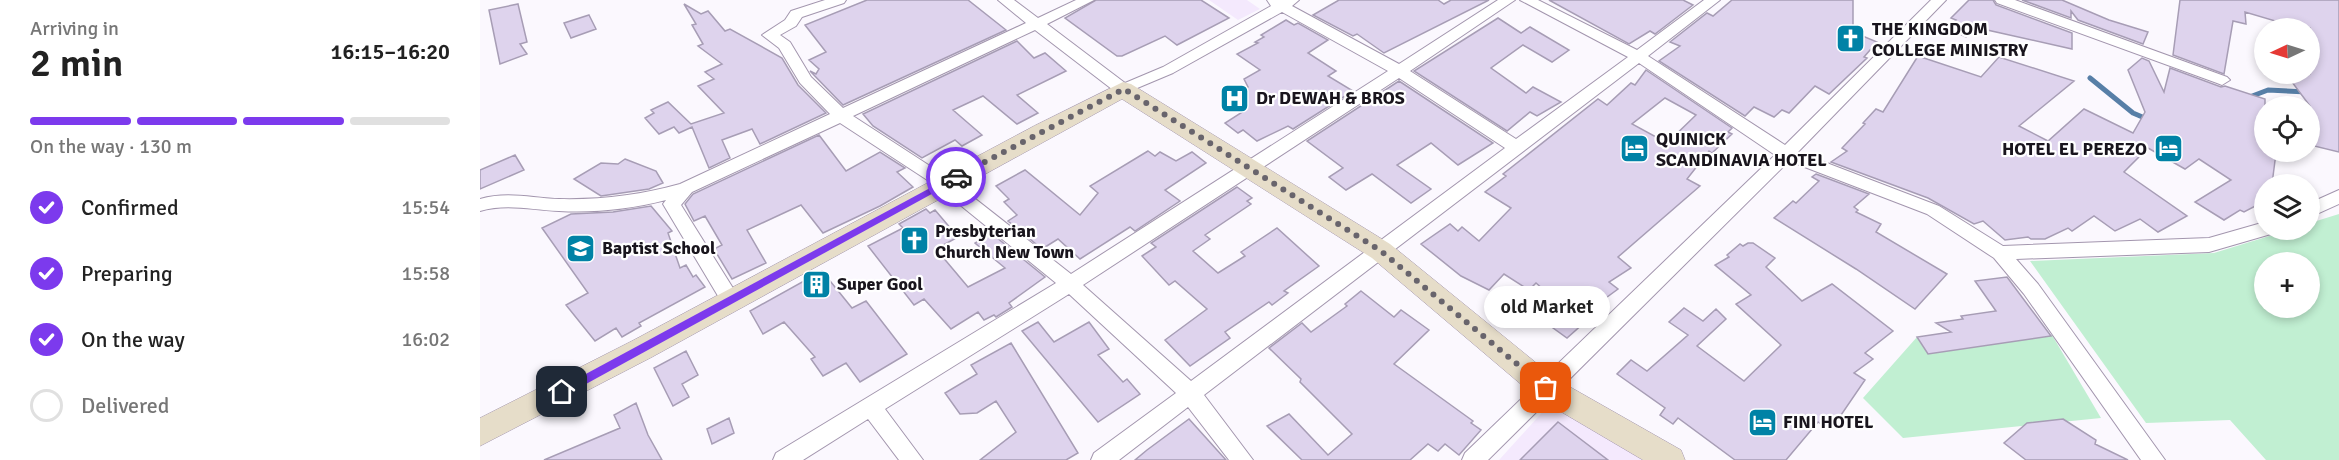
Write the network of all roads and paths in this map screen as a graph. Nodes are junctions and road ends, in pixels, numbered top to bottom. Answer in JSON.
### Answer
{"nodes":[{"id":1,"x":839,"y":0,"type":"edge"},
{"id":2,"x":1005,"y":0,"type":"edge"},
{"id":3,"x":1087,"y":0,"type":"edge"},
{"id":4,"x":1508,"y":0,"type":"edge"},
{"id":5,"x":1527,"y":0,"type":"edge"},
{"id":6,"x":1713,"y":0,"type":"edge"},
{"id":7,"x":1939,"y":0,"type":"edge"},
{"id":8,"x":2002,"y":0,"type":"edge"},
{"id":9,"x":1281,"y":2,"type":"edge"},
{"id":10,"x":1038,"y":23,"type":"junction"},
{"id":11,"x":1638,"y":56,"type":"junction"},
{"id":12,"x":1398,"y":70,"type":"junction"},
{"id":13,"x":2222,"y":80,"type":"dead end"},
{"id":14,"x":1124,"y":89,"type":"junction"},
{"id":15,"x":841,"y":116,"type":"junction"},
{"id":16,"x":1516,"y":147,"type":"junction"},
{"id":17,"x":1786,"y":154,"type":"junction"},
{"id":18,"x":1249,"y":168,"type":"junction"},
{"id":19,"x":944,"y":183,"type":"junction"},
{"id":20,"x":686,"y":188,"type":"junction"},
{"id":21,"x":2339,"y":196,"type":"edge"},
{"id":22,"x":480,"y":205,"type":"edge"},
{"id":23,"x":2320,"y":206,"type":"edge"},
{"id":24,"x":2254,"y":232,"type":"edge"},
{"id":25,"x":1381,"y":251,"type":"junction"},
{"id":26,"x":2000,"y":253,"type":"junction"},
{"id":27,"x":1070,"y":284,"type":"junction"},
{"id":28,"x":731,"y":301,"type":"junction"},
{"id":29,"x":1546,"y":388,"type":"junction"},
{"id":30,"x":1189,"y":392,"type":"junction"},
{"id":31,"x":872,"y":408,"type":"junction"},
{"id":32,"x":480,"y":433,"type":"edge"},
{"id":33,"x":784,"y":460,"type":"edge"},
{"id":34,"x":912,"y":460,"type":"edge"},
{"id":35,"x":1102,"y":460,"type":"edge"},
{"id":36,"x":1242,"y":460,"type":"edge"},
{"id":37,"x":1473,"y":460,"type":"edge"},
{"id":38,"x":1670,"y":460,"type":"edge"},
{"id":39,"x":2154,"y":460,"type":"edge"}],
"edges":[{"from":1,"to":15,"type":"street"},
{"from":2,"to":10,"type":"street"},
{"from":3,"to":10,"type":"street"},
{"from":4,"to":12,"type":"street"},
{"from":5,"to":11,"type":"street"},
{"from":6,"to":11,"type":"street"},
{"from":7,"to":17,"type":"street"},
{"from":8,"to":13,"type":"street"},
{"from":9,"to":12,"type":"street"},
{"from":9,"to":14,"type":"street"},
{"from":10,"to":14,"type":"street"},
{"from":10,"to":15,"type":"street"},
{"from":11,"to":16,"type":"street"},
{"from":11,"to":17,"type":"street"},
{"from":12,"to":16,"type":"street"},
{"from":12,"to":18,"type":"street"},
{"from":14,"to":18,"type":"main road"},
{"from":14,"to":19,"type":"main road"},
{"from":15,"to":19,"type":"street"},
{"from":15,"to":20,"type":"street"},
{"from":16,"to":25,"type":"street"},
{"from":17,"to":26,"type":"street"},
{"from":17,"to":29,"type":"street"},
{"from":18,"to":25,"type":"main road"},
{"from":18,"to":27,"type":"street"},
{"from":19,"to":27,"type":"street"},
{"from":19,"to":28,"type":"main road"},
{"from":20,"to":22,"type":"street"},
{"from":20,"to":28,"type":"street"},
{"from":21,"to":23,"type":"street"},
{"from":24,"to":26,"type":"street"},
{"from":25,"to":29,"type":"main road"},
{"from":25,"to":30,"type":"street"},
{"from":26,"to":39,"type":"street"},
{"from":27,"to":30,"type":"street"},
{"from":27,"to":31,"type":"street"},
{"from":28,"to":32,"type":"main road"},
{"from":29,"to":37,"type":"street"},
{"from":29,"to":38,"type":"main road"},
{"from":30,"to":35,"type":"street"},
{"from":30,"to":36,"type":"street"},
{"from":31,"to":33,"type":"street"},
{"from":31,"to":34,"type":"street"}]}
